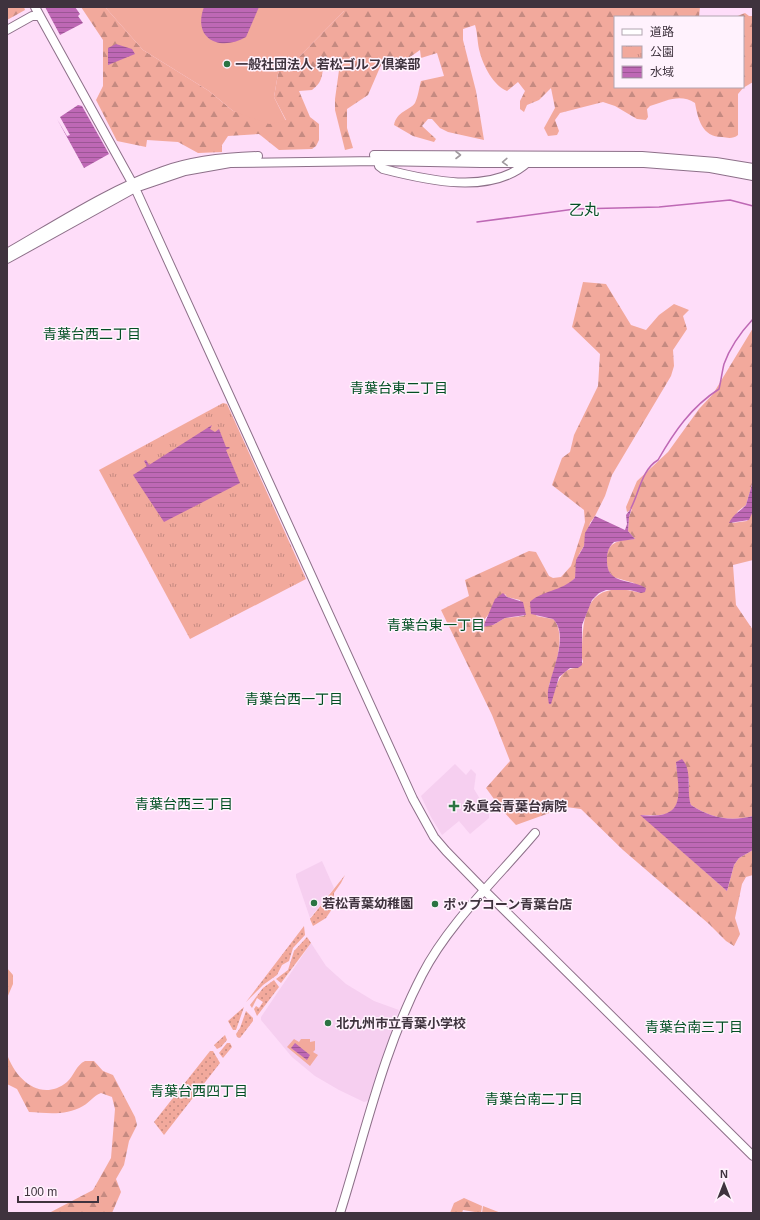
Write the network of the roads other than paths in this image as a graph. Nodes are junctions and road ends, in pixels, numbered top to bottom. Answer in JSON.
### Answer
{"nodes":[{"id":1,"x":35,"y":7,"type":"edge"},
{"id":2,"x":42,"y":18,"type":"junction"},
{"id":3,"x":7,"y":30,"type":"edge"},
{"id":4,"x":378,"y":161,"type":"junction"},
{"id":5,"x":528,"y":162,"type":"junction"},
{"id":6,"x":753,"y":168,"type":"edge"},
{"id":7,"x":753,"y":176,"type":"edge"},
{"id":8,"x":134,"y":185,"type":"junction"},
{"id":9,"x":7,"y":252,"type":"edge"},
{"id":10,"x":7,"y":259,"type":"edge"},
{"id":11,"x":535,"y":833,"type":"dead end"},
{"id":12,"x":485,"y":891,"type":"junction"},
{"id":13,"x":753,"y":1156,"type":"edge"},
{"id":14,"x":340,"y":1213,"type":"edge"}],
"edges":[{"from":1,"to":2,"type":"street"},
{"from":2,"to":3,"type":"street"},
{"from":2,"to":8,"type":"street"},
{"from":5,"to":4,"type":"street","one_way":true},
{"from":4,"to":5,"type":"street"},
{"from":4,"to":8,"type":"street"},
{"from":5,"to":7,"type":"street"},
{"from":8,"to":6,"type":"street","one_way":true},
{"from":8,"to":9,"type":"street"},
{"from":8,"to":10,"type":"street"},
{"from":8,"to":12,"type":"street"},
{"from":11,"to":12,"type":"street"},
{"from":12,"to":13,"type":"street"},
{"from":12,"to":14,"type":"street"}]}
